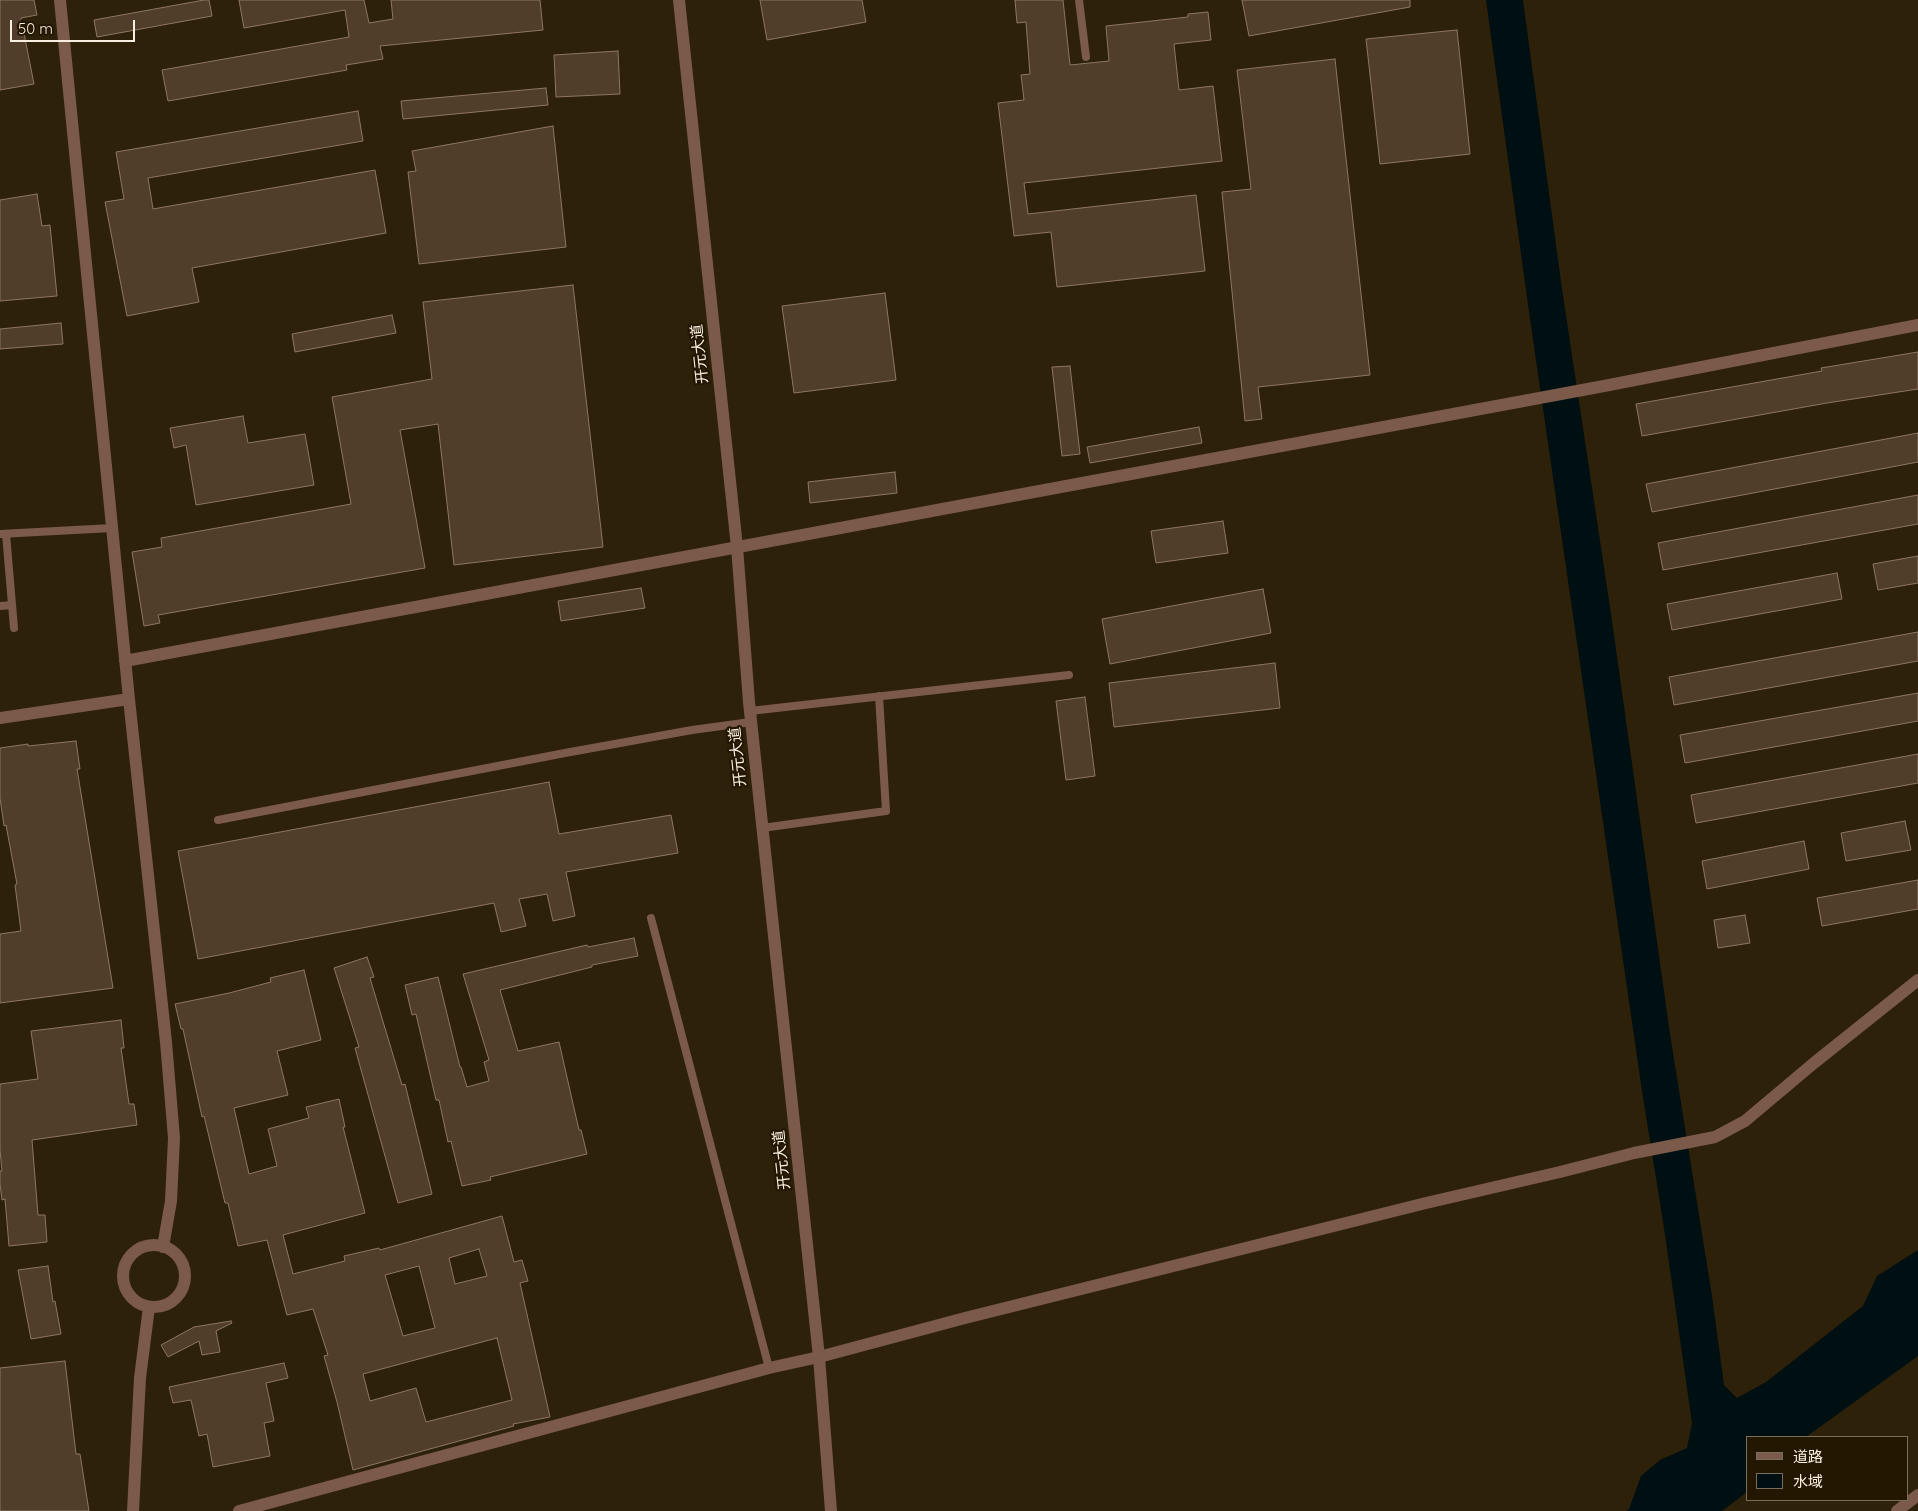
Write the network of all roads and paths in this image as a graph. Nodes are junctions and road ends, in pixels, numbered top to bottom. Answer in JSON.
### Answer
{"nodes":[{"id":1,"x":60,"y":0,"type":"edge"},
{"id":2,"x":679,"y":0,"type":"edge"},
{"id":3,"x":1079,"y":0,"type":"edge"},
{"id":4,"x":1086,"y":57,"type":"dead end"},
{"id":5,"x":1918,"y":325,"type":"edge"},
{"id":6,"x":112,"y":528,"type":"junction"},
{"id":7,"x":3,"y":534,"type":"edge"},
{"id":8,"x":737,"y":547,"type":"junction"},
{"id":9,"x":12,"y":605,"type":"junction"},
{"id":10,"x":0,"y":606,"type":"edge"},
{"id":11,"x":14,"y":628,"type":"dead end"},
{"id":12,"x":125,"y":661,"type":"junction"},
{"id":13,"x":1069,"y":675,"type":"dead end"},
{"id":14,"x":880,"y":696,"type":"junction"},
{"id":15,"x":129,"y":698,"type":"junction"},
{"id":16,"x":750,"y":716,"type":"junction"},
{"id":17,"x":0,"y":718,"type":"edge"},
{"id":18,"x":218,"y":820,"type":"dead end"},
{"id":19,"x":762,"y":828,"type":"junction"},
{"id":20,"x":651,"y":918,"type":"dead end"},
{"id":21,"x":1918,"y":980,"type":"edge"},
{"id":22,"x":163,"y":1247,"type":"junction"},
{"id":23,"x":149,"y":1307,"type":"junction"},
{"id":24,"x":819,"y":1357,"type":"junction"},
{"id":25,"x":769,"y":1368,"type":"junction"},
{"id":26,"x":1918,"y":1495,"type":"edge"},
{"id":27,"x":133,"y":1511,"type":"edge"},
{"id":28,"x":239,"y":1511,"type":"edge"},
{"id":29,"x":831,"y":1511,"type":"edge"},
{"id":30,"x":1897,"y":1511,"type":"edge"}],
"edges":[{"from":1,"to":6,"type":"street"},
{"from":2,"to":8,"type":"street","name":"开元大道"},
{"from":3,"to":4,"type":"lane"},
{"from":5,"to":8,"type":"street"},
{"from":6,"to":7,"type":"lane"},
{"from":6,"to":12,"type":"street"},
{"from":7,"to":9,"type":"lane"},
{"from":8,"to":12,"type":"street"},
{"from":8,"to":16,"type":"street","name":"开元大道"},
{"from":9,"to":10,"type":"lane"},
{"from":9,"to":11,"type":"lane"},
{"from":12,"to":15,"type":"street"},
{"from":13,"to":14,"type":"lane"},
{"from":14,"to":16,"type":"lane"},
{"from":14,"to":19,"type":"lane"},
{"from":15,"to":17,"type":"street"},
{"from":15,"to":22,"type":"street"},
{"from":16,"to":18,"type":"lane"},
{"from":16,"to":19,"type":"street","name":"开元大道"},
{"from":19,"to":24,"type":"street","name":"开元大道"},
{"from":20,"to":25,"type":"lane"},
{"from":21,"to":24,"type":"street"},
{"from":22,"to":23,"type":"street"},
{"from":22,"to":23,"type":"street"},
{"from":23,"to":27,"type":"street"},
{"from":24,"to":25,"type":"street"},
{"from":24,"to":29,"type":"street","name":"开元大道"},
{"from":25,"to":28,"type":"street"},
{"from":26,"to":30,"type":"street"}]}
